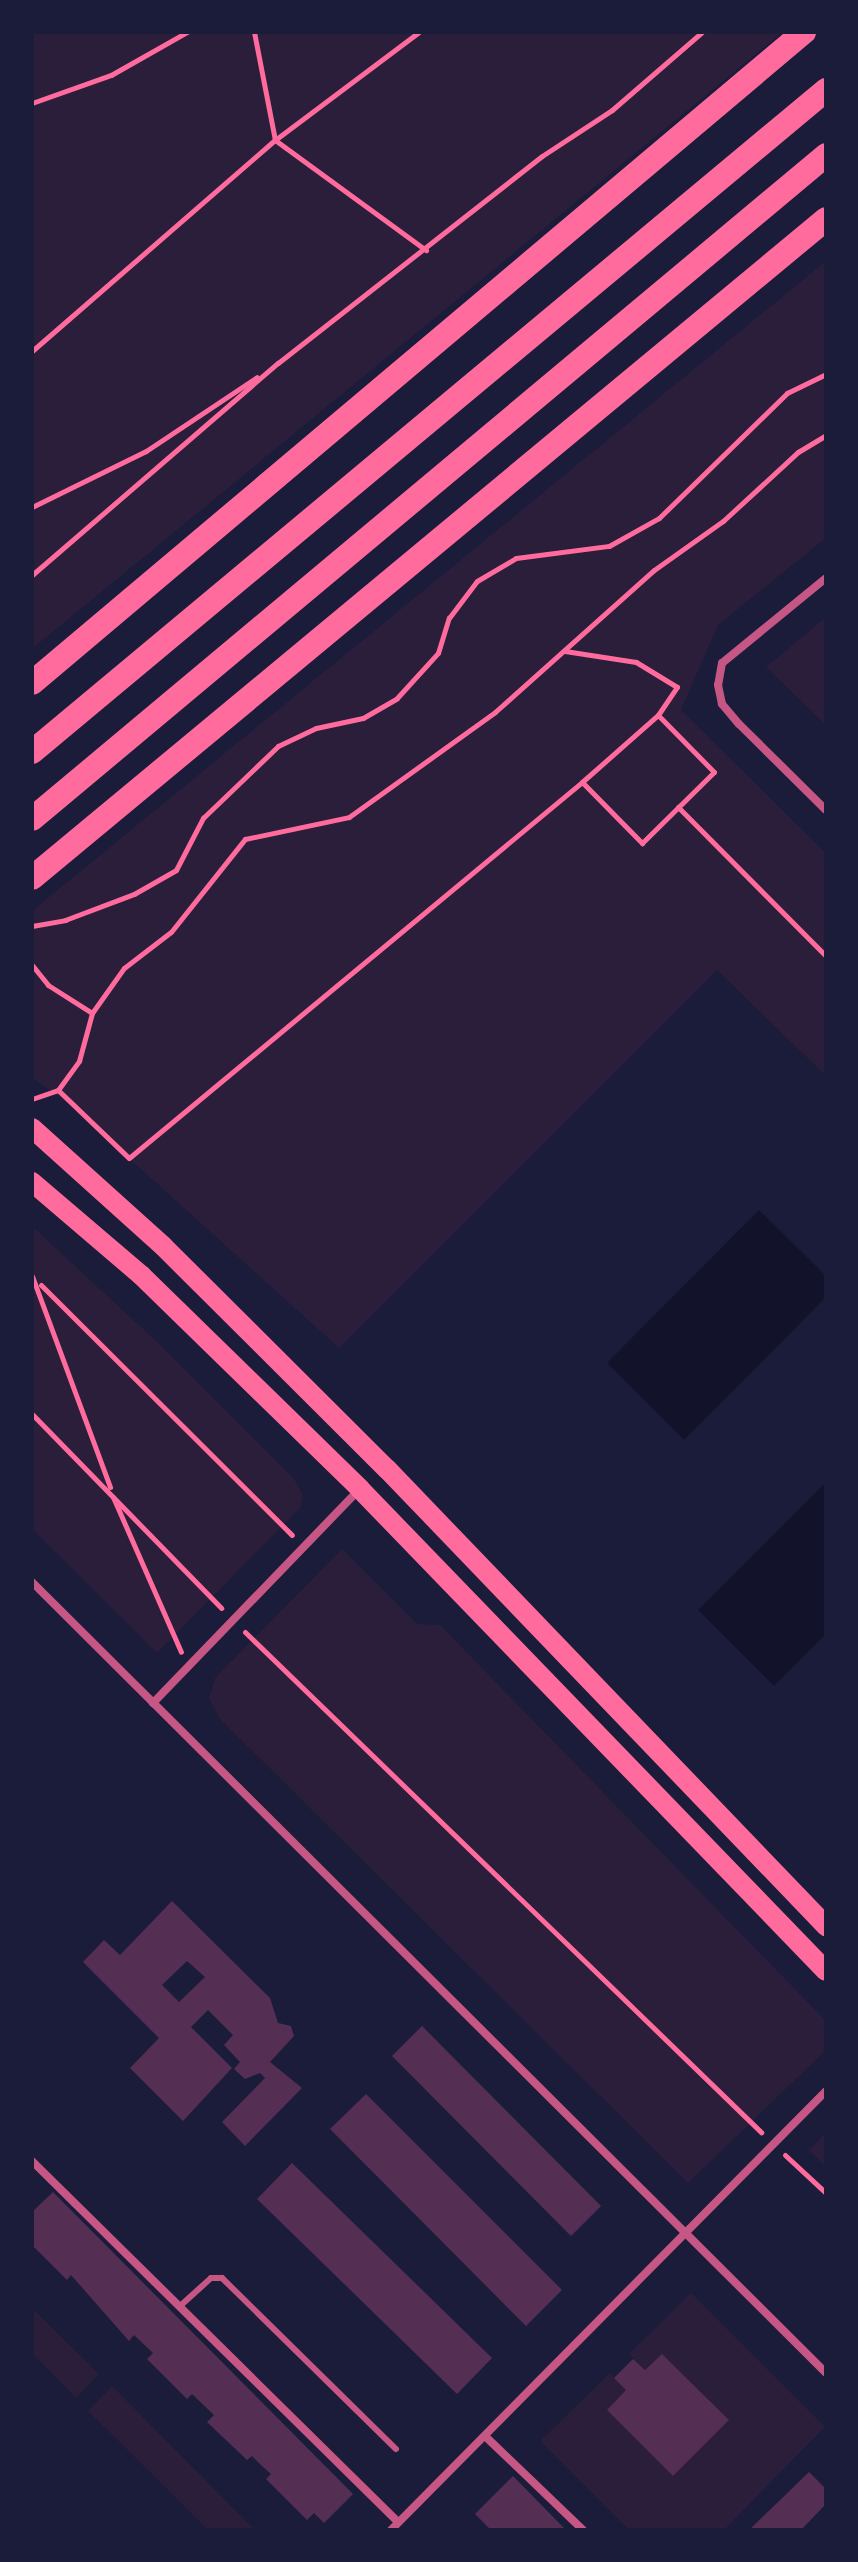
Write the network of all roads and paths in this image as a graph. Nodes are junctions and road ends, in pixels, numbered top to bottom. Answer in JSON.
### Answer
{"nodes":[{"id":1,"x":187,"y":32,"type":"edge"},
{"id":2,"x":254,"y":32,"type":"edge"},
{"id":3,"x":419,"y":32,"type":"edge"},
{"id":4,"x":702,"y":32,"type":"edge"},
{"id":5,"x":804,"y":32,"type":"edge"},
{"id":6,"x":826,"y":90,"type":"edge"},
{"id":7,"x":32,"y":103,"type":"edge"},
{"id":8,"x":275,"y":140,"type":"junction"},
{"id":9,"x":826,"y":155,"type":"edge"},
{"id":10,"x":826,"y":219,"type":"edge"},
{"id":11,"x":426,"y":250,"type":"junction"},
{"id":12,"x":32,"y":351,"type":"edge"},
{"id":13,"x":278,"y":363,"type":"junction"},
{"id":14,"x":826,"y":374,"type":"edge"},
{"id":15,"x":826,"y":435,"type":"edge"},
{"id":16,"x":32,"y":507,"type":"edge"},
{"id":17,"x":32,"y":575,"type":"edge"},
{"id":18,"x":826,"y":578,"type":"edge"},
{"id":19,"x":564,"y":651,"type":"junction"},
{"id":20,"x":32,"y":683,"type":"edge"},
{"id":21,"x":658,"y":715,"type":"junction"},
{"id":22,"x":32,"y":752,"type":"edge"},
{"id":23,"x":582,"y":782,"type":"junction"},
{"id":24,"x":678,"y":807,"type":"junction"},
{"id":25,"x":826,"y":810,"type":"edge"},
{"id":26,"x":32,"y":819,"type":"edge"},
{"id":27,"x":32,"y":878,"type":"edge"},
{"id":28,"x":32,"y":926,"type":"edge"},
{"id":29,"x":826,"y":956,"type":"edge"},
{"id":30,"x":32,"y":965,"type":"edge"},
{"id":31,"x":92,"y":1013,"type":"junction"},
{"id":32,"x":58,"y":1090,"type":"junction"},
{"id":33,"x":32,"y":1099,"type":"edge"},
{"id":34,"x":32,"y":1128,"type":"edge"},
{"id":35,"x":32,"y":1182,"type":"edge"},
{"id":36,"x":32,"y":1276,"type":"edge"},
{"id":37,"x":38,"y":1281,"type":"junction"},
{"id":38,"x":32,"y":1414,"type":"edge"},
{"id":39,"x":360,"y":1489,"type":"junction"},
{"id":40,"x":111,"y":1491,"type":"junction"},
{"id":41,"x":304,"y":1547,"type":"junction"},
{"id":42,"x":32,"y":1582,"type":"edge"},
{"id":43,"x":232,"y":1619,"type":"junction"},
{"id":44,"x":189,"y":1662,"type":"junction"},
{"id":45,"x":153,"y":1703,"type":"junction"},
{"id":46,"x":826,"y":1926,"type":"edge"},
{"id":47,"x":826,"y":1971,"type":"edge"},
{"id":48,"x":826,"y":2091,"type":"edge"},
{"id":49,"x":773,"y":2144,"type":"junction"},
{"id":50,"x":32,"y":2161,"type":"edge"},
{"id":51,"x":826,"y":2193,"type":"edge"},
{"id":52,"x":687,"y":2235,"type":"junction"},
{"id":53,"x":179,"y":2307,"type":"junction"},
{"id":54,"x":826,"y":2373,"type":"edge"},
{"id":55,"x":485,"y":2436,"type":"junction"},
{"id":56,"x":396,"y":2449,"type":"dead end"},
{"id":57,"x":398,"y":2522,"type":"junction"},
{"id":58,"x":391,"y":2530,"type":"edge"},
{"id":59,"x":583,"y":2530,"type":"edge"}],
"edges":[{"from":1,"to":7,"type":"path"},
{"from":2,"to":8,"type":"path"},
{"from":3,"to":8,"type":"path"},
{"from":4,"to":11,"type":"path"},
{"from":5,"to":20,"type":"highway"},
{"from":6,"to":22,"type":"highway"},
{"from":8,"to":11,"type":"path"},
{"from":8,"to":12,"type":"path"},
{"from":9,"to":26,"type":"highway"},
{"from":10,"to":27,"type":"highway"},
{"from":11,"to":13,"type":"path"},
{"from":13,"to":16,"type":"path"},
{"from":13,"to":17,"type":"path"},
{"from":14,"to":28,"type":"path"},
{"from":15,"to":19,"type":"path"},
{"from":18,"to":25,"type":"street"},
{"from":19,"to":21,"type":"path"},
{"from":19,"to":31,"type":"path"},
{"from":21,"to":23,"type":"path"},
{"from":21,"to":24,"type":"path"},
{"from":23,"to":24,"type":"path"},
{"from":23,"to":32,"type":"path"},
{"from":24,"to":29,"type":"path"},
{"from":30,"to":31,"type":"path"},
{"from":31,"to":32,"type":"path"},
{"from":32,"to":33,"type":"path"},
{"from":34,"to":46,"type":"main road"},
{"from":35,"to":39,"type":"main road"},
{"from":36,"to":37,"type":"path"},
{"from":37,"to":40,"type":"path"},
{"from":37,"to":41,"type":"path"},
{"from":38,"to":40,"type":"path"},
{"from":39,"to":41,"type":"street"},
{"from":39,"to":47,"type":"main road"},
{"from":40,"to":43,"type":"path"},
{"from":40,"to":44,"type":"path"},
{"from":41,"to":43,"type":"street"},
{"from":42,"to":45,"type":"street"},
{"from":43,"to":44,"type":"street"},
{"from":43,"to":49,"type":"path"},
{"from":44,"to":45,"type":"street"},
{"from":45,"to":52,"type":"street"},
{"from":48,"to":49,"type":"street"},
{"from":49,"to":51,"type":"path"},
{"from":49,"to":52,"type":"street"},
{"from":50,"to":53,"type":"street"},
{"from":52,"to":54,"type":"street"},
{"from":52,"to":55,"type":"street"},
{"from":53,"to":56,"type":"lane"},
{"from":53,"to":57,"type":"street"},
{"from":55,"to":57,"type":"street"},
{"from":55,"to":59,"type":"street"},
{"from":57,"to":58,"type":"street"}]}
